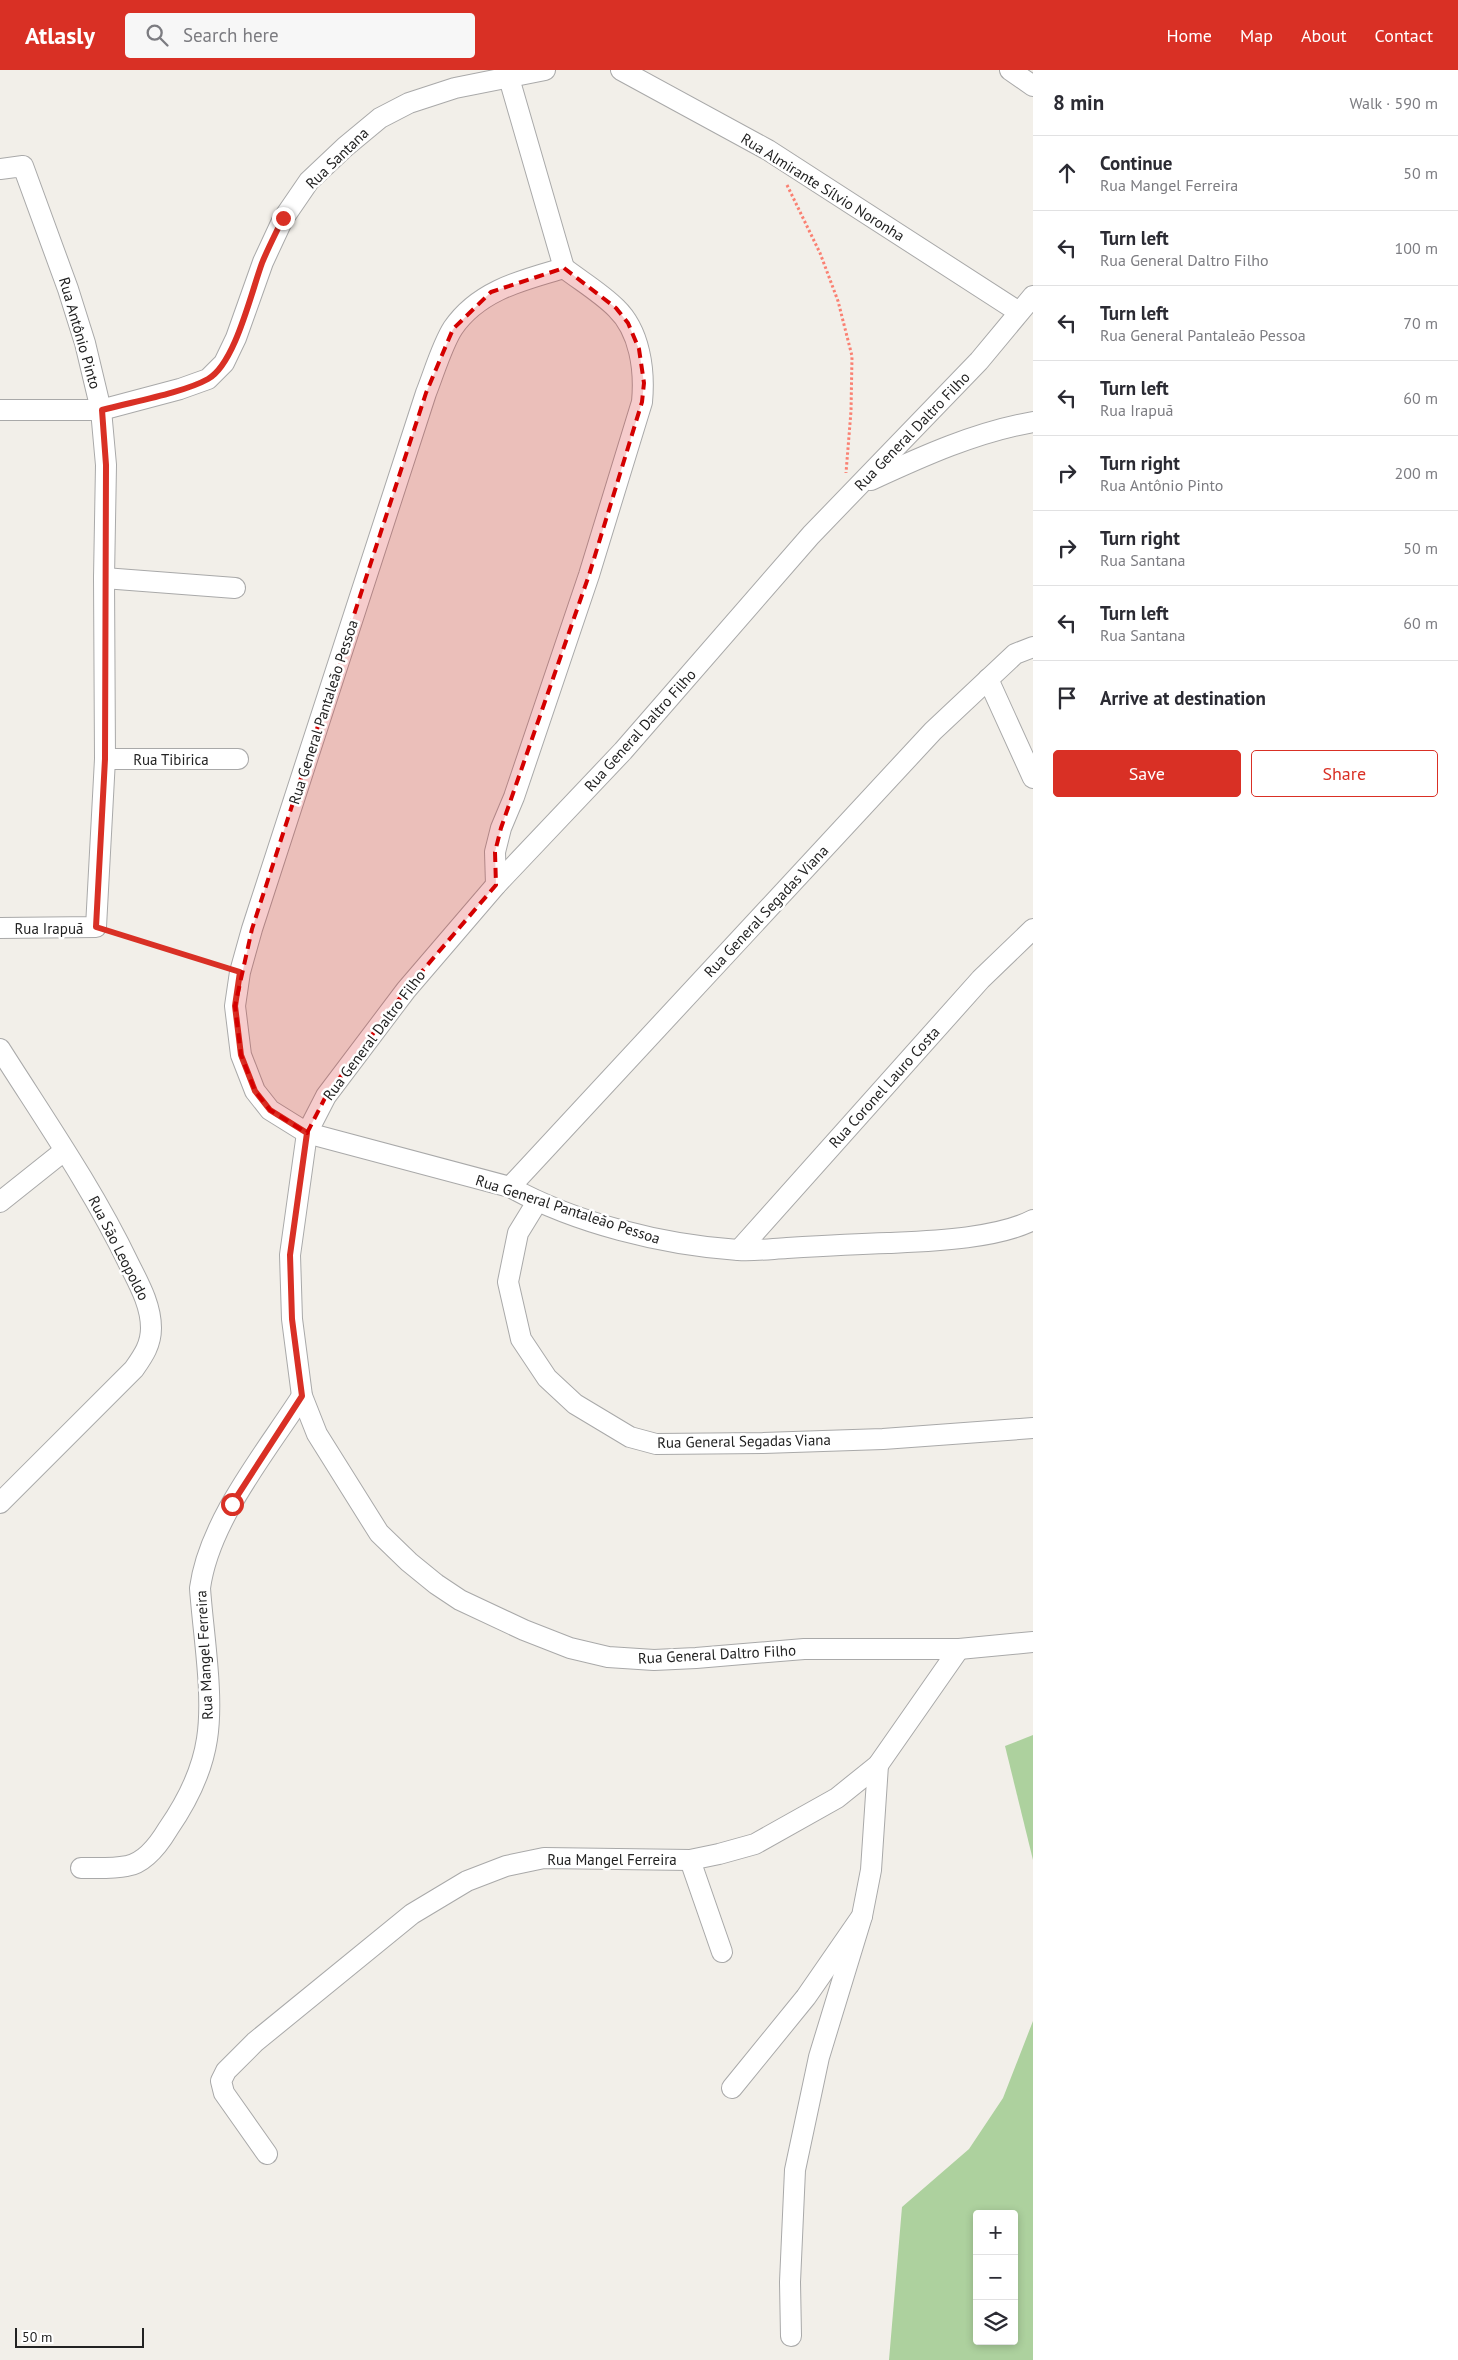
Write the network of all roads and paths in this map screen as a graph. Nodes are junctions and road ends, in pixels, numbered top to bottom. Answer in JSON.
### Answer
{"nodes":[{"id":1,"x":545,"y":70,"type":"edge"},
{"id":2,"x":621,"y":70,"type":"edge"},
{"id":3,"x":1010,"y":70,"type":"edge"},
{"id":4,"x":509,"y":78,"type":"junction"},
{"id":5,"x":1033,"y":86,"type":"edge"},
{"id":6,"x":0,"y":168,"type":"edge"},
{"id":7,"x":786,"y":182,"type":"dead end"},
{"id":8,"x":564,"y":268,"type":"junction"},
{"id":9,"x":1033,"y":296,"type":"edge"},
{"id":10,"x":1019,"y":312,"type":"junction"},
{"id":11,"x":0,"y":410,"type":"edge"},
{"id":12,"x":102,"y":410,"type":"junction"},
{"id":13,"x":1033,"y":422,"type":"edge"},
{"id":14,"x":860,"y":485,"type":"junction"},
{"id":15,"x":843,"y":501,"type":"junction"},
{"id":16,"x":104,"y":578,"type":"junction"},
{"id":17,"x":235,"y":588,"type":"dead end"},
{"id":18,"x":1033,"y":646,"type":"edge"},
{"id":19,"x":988,"y":679,"type":"junction"},
{"id":20,"x":105,"y":759,"type":"junction"},
{"id":21,"x":238,"y":759,"type":"dead end"},
{"id":22,"x":1033,"y":778,"type":"edge"},
{"id":23,"x":496,"y":885,"type":"junction"},
{"id":24,"x":96,"y":927,"type":"junction"},
{"id":25,"x":0,"y":928,"type":"edge"},
{"id":26,"x":1033,"y":928,"type":"edge"},
{"id":27,"x":240,"y":972,"type":"junction"},
{"id":28,"x":0,"y":1049,"type":"edge"},
{"id":29,"x":307,"y":1133,"type":"junction"},
{"id":30,"x":64,"y":1151,"type":"junction"},
{"id":31,"x":510,"y":1187,"type":"junction"},
{"id":32,"x":0,"y":1202,"type":"edge"},
{"id":33,"x":538,"y":1202,"type":"junction"},
{"id":34,"x":1033,"y":1220,"type":"edge"},
{"id":35,"x":739,"y":1250,"type":"junction"},
{"id":36,"x":302,"y":1396,"type":"junction"},
{"id":37,"x":1033,"y":1428,"type":"edge"},
{"id":38,"x":0,"y":1503,"type":"edge"},
{"id":39,"x":1033,"y":1642,"type":"edge"},
{"id":40,"x":959,"y":1649,"type":"junction"},
{"id":41,"x":878,"y":1765,"type":"junction"},
{"id":42,"x":690,"y":1860,"type":"junction"},
{"id":43,"x":81,"y":1868,"type":"dead end"},
{"id":44,"x":862,"y":1916,"type":"junction"},
{"id":45,"x":722,"y":1952,"type":"dead end"},
{"id":46,"x":732,"y":2088,"type":"dead end"},
{"id":47,"x":267,"y":2154,"type":"dead end"},
{"id":48,"x":791,"y":2336,"type":"dead end"}],
"edges":[{"from":1,"to":4,"type":"street","name":"Rua Santana"},
{"from":2,"to":10,"type":"street","name":"Rua Almirante Sílvio Noronha"},
{"from":3,"to":5,"type":"street"},
{"from":4,"to":8,"type":"street"},
{"from":4,"to":12,"type":"street","name":"Rua Santana"},
{"from":6,"to":12,"type":"street","name":"Rua Antônio Pinto"},
{"from":7,"to":15,"type":"path"},
{"from":8,"to":23,"type":"street"},
{"from":8,"to":27,"type":"street","name":"Rua General Pantaleão Pessoa"},
{"from":9,"to":10,"type":"street","name":"Rua General Daltro Filho"},
{"from":10,"to":14,"type":"street","name":"Rua General Daltro Filho"},
{"from":11,"to":12,"type":"street","name":"Rua Santana"},
{"from":12,"to":16,"type":"street","name":"Rua Antônio Pinto"},
{"from":13,"to":14,"type":"street"},
{"from":14,"to":15,"type":"street","name":"Rua General Daltro Filho"},
{"from":15,"to":23,"type":"street","name":"Rua General Daltro Filho"},
{"from":16,"to":17,"type":"street"},
{"from":16,"to":20,"type":"street","name":"Rua Antônio Pinto"},
{"from":18,"to":19,"type":"street","name":"Rua General Segadas Viana"},
{"from":19,"to":22,"type":"street"},
{"from":19,"to":31,"type":"street","name":"Rua General Segadas Viana"},
{"from":20,"to":21,"type":"street","name":"Rua Tibirica"},
{"from":20,"to":24,"type":"street","name":"Rua Antônio Pinto"},
{"from":23,"to":29,"type":"street","name":"Rua General Daltro Filho"},
{"from":24,"to":25,"type":"street","name":"Rua Irapuã"},
{"from":24,"to":27,"type":"path","name":"Rua Irapuã"},
{"from":26,"to":35,"type":"street","name":"Rua Coronel Lauro Costa"},
{"from":27,"to":29,"type":"street","name":"Rua General Pantaleão Pessoa"},
{"from":28,"to":30,"type":"street","name":"Rua São Leopoldo"},
{"from":29,"to":31,"type":"street","name":"Rua General Pantaleão Pessoa"},
{"from":29,"to":36,"type":"street","name":"Rua General Daltro Filho"},
{"from":30,"to":32,"type":"street"},
{"from":30,"to":38,"type":"street","name":"Rua São Leopoldo"},
{"from":31,"to":33,"type":"street","name":"Rua General Pantaleão Pessoa"},
{"from":33,"to":35,"type":"street","name":"Rua General Pantaleão Pessoa"},
{"from":33,"to":37,"type":"street","name":"Rua General Segadas Viana"},
{"from":34,"to":35,"type":"street","name":"Rua General Pantaleão Pessoa"},
{"from":36,"to":40,"type":"street","name":"Rua General Daltro Filho"},
{"from":36,"to":43,"type":"street","name":"Rua Mangel Ferreira"},
{"from":39,"to":40,"type":"street","name":"Rua General Daltro Filho"},
{"from":40,"to":41,"type":"street","name":"Rua Mangel Ferreira"},
{"from":41,"to":42,"type":"street","name":"Rua Mangel Ferreira"},
{"from":41,"to":44,"type":"street"},
{"from":42,"to":45,"type":"street"},
{"from":42,"to":47,"type":"street","name":"Rua Mangel Ferreira"},
{"from":44,"to":46,"type":"street"},
{"from":44,"to":48,"type":"street"}]}
